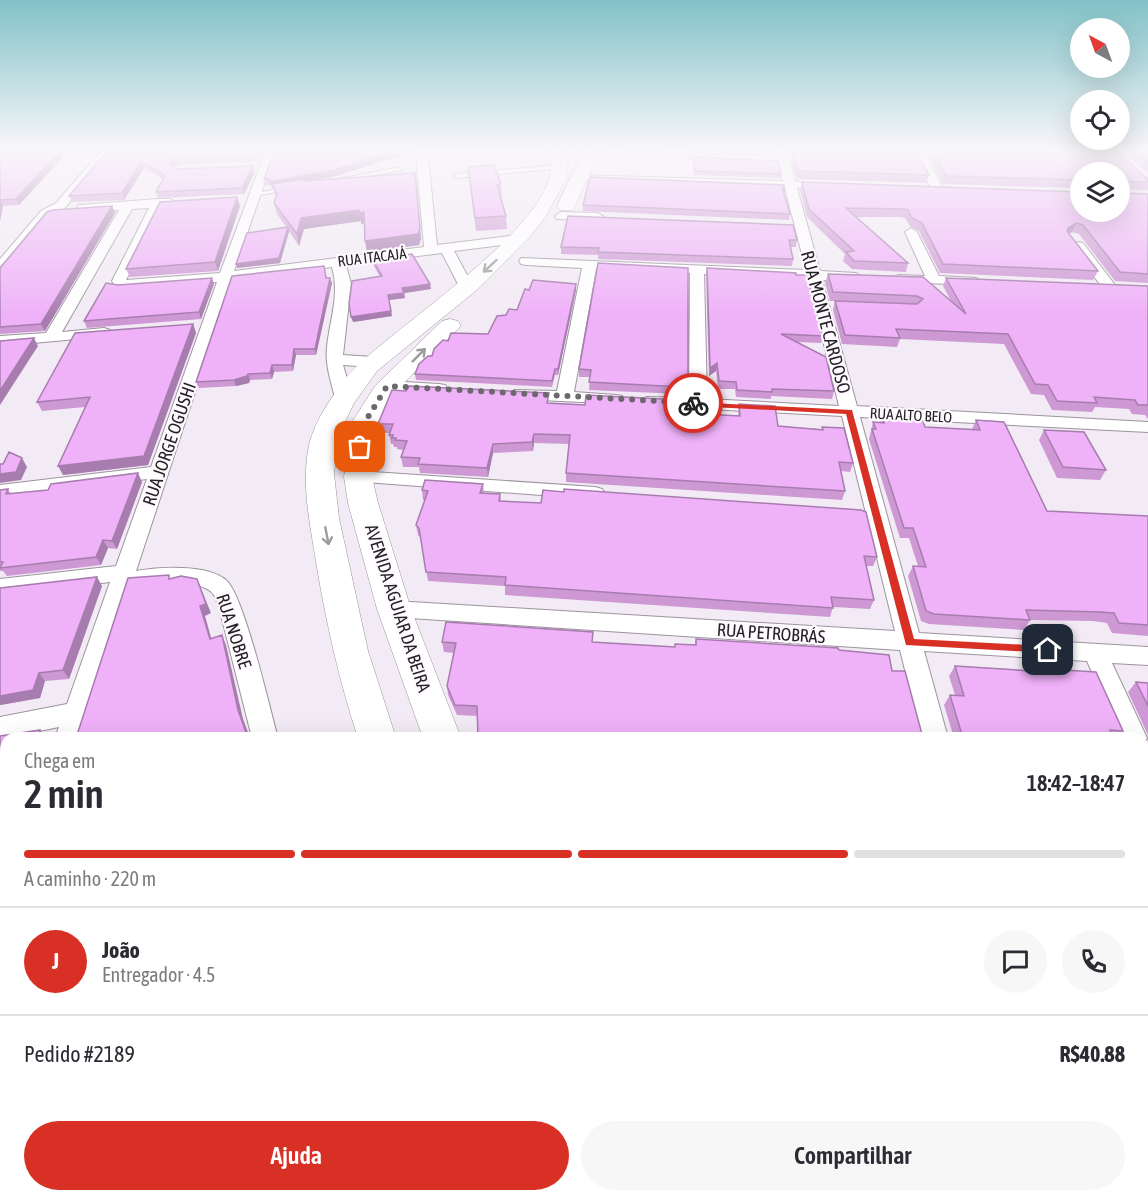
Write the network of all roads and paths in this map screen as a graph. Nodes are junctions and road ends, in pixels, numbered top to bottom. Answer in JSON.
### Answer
{"nodes":[{"id":1,"x":60,"y":206,"type":"edge"},
{"id":2,"x":112,"y":206,"type":"edge"},
{"id":3,"x":127,"y":206,"type":"edge"},
{"id":4,"x":157,"y":206,"type":"edge"},
{"id":5,"x":246,"y":206,"type":"edge"},
{"id":6,"x":427,"y":206,"type":"edge"},
{"id":7,"x":544,"y":206,"type":"edge"},
{"id":8,"x":562,"y":206,"type":"edge"},
{"id":9,"x":793,"y":206,"type":"edge"},
{"id":10,"x":52,"y":210,"type":"junction"},
{"id":11,"x":561,"y":216,"type":"junction"},
{"id":12,"x":608,"y":218,"type":"edge"},
{"id":13,"x":911,"y":232,"type":"dead end"},
{"id":14,"x":1072,"y":238,"type":"edge"},
{"id":15,"x":518,"y":239,"type":"junction"},
{"id":16,"x":446,"y":248,"type":"junction"},
{"id":17,"x":431,"y":250,"type":"junction"},
{"id":18,"x":526,"y":261,"type":"junction"},
{"id":19,"x":338,"y":262,"type":"junction"},
{"id":20,"x":590,"y":266,"type":"junction"},
{"id":21,"x":0,"y":268,"type":"edge"},
{"id":22,"x":696,"y":270,"type":"junction"},
{"id":23,"x":814,"y":275,"type":"junction"},
{"id":24,"x":226,"y":276,"type":"junction"},
{"id":25,"x":866,"y":277,"type":"edge"},
{"id":26,"x":889,"y":278,"type":"edge"},
{"id":27,"x":934,"y":280,"type":"junction"},
{"id":28,"x":993,"y":283,"type":"edge"},
{"id":29,"x":466,"y":286,"type":"junction"},
{"id":30,"x":1087,"y":287,"type":"edge"},
{"id":31,"x":210,"y":325,"type":"junction"},
{"id":32,"x":187,"y":326,"type":"edge"},
{"id":33,"x":119,"y":332,"type":"edge"},
{"id":34,"x":51,"y":337,"type":"junction"},
{"id":35,"x":0,"y":341,"type":"edge"},
{"id":36,"x":335,"y":359,"type":"junction"},
{"id":37,"x":373,"y":362,"type":"junction"},
{"id":38,"x":387,"y":386,"type":"junction"},
{"id":39,"x":460,"y":391,"type":"edge"},
{"id":40,"x":505,"y":394,"type":"edge"},
{"id":41,"x":564,"y":397,"type":"junction"},
{"id":42,"x":344,"y":398,"type":"junction"},
{"id":43,"x":699,"y":404,"type":"junction"},
{"id":44,"x":849,"y":412,"type":"junction"},
{"id":45,"x":1148,"y":427,"type":"edge"},
{"id":46,"x":159,"y":472,"type":"junction"},
{"id":47,"x":358,"y":477,"type":"junction"},
{"id":48,"x":0,"y":491,"type":"edge"},
{"id":49,"x":616,"y":494,"type":"edge"},
{"id":50,"x":851,"y":509,"type":"edge"},
{"id":51,"x":875,"y":511,"type":"junction"},
{"id":52,"x":123,"y":575,"type":"junction"},
{"id":53,"x":0,"y":587,"type":"edge"},
{"id":54,"x":394,"y":609,"type":"junction"},
{"id":55,"x":910,"y":642,"type":"junction"},
{"id":56,"x":1095,"y":653,"type":"junction"},
{"id":57,"x":1148,"y":656,"type":"edge"},
{"id":58,"x":76,"y":713,"type":"junction"},
{"id":59,"x":0,"y":728,"type":"edge"},
{"id":60,"x":70,"y":732,"type":"edge"},
{"id":61,"x":263,"y":732,"type":"edge"},
{"id":62,"x":375,"y":732,"type":"edge"},
{"id":63,"x":440,"y":732,"type":"edge"},
{"id":64,"x":933,"y":732,"type":"edge"},
{"id":65,"x":1131,"y":732,"type":"edge"}],
"edges":[{"from":1,"to":10,"type":"street"},
{"from":2,"to":10,"type":"street"},
{"from":3,"to":34,"type":"street"},
{"from":4,"to":24,"type":"street","name":"RUA ITACAJÁ"},
{"from":5,"to":24,"type":"street","name":"RUA JORGE OGUSHI"},
{"from":6,"to":17,"type":"street"},
{"from":7,"to":15,"type":"main road"},
{"from":8,"to":11,"type":"main road","name":"AVENIDA AGUIAR DA BEIRA"},
{"from":9,"to":23,"type":"street","name":"RUA MONTE CARDOSO"},
{"from":10,"to":21,"type":"street"},
{"from":11,"to":12,"type":"street"},
{"from":11,"to":18,"type":"main road","name":"AVENIDA AGUIAR DA BEIRA"},
{"from":13,"to":27,"type":"street"},
{"from":14,"to":30,"type":"street"},
{"from":15,"to":16,"type":"street","name":"RUA ITACAJÁ"},
{"from":15,"to":29,"type":"main road","one_way":true},
{"from":16,"to":17,"type":"street","name":"RUA ITACAJÁ"},
{"from":16,"to":29,"type":"street"},
{"from":17,"to":19,"type":"street","name":"RUA ITACAJÁ"},
{"from":18,"to":20,"type":"street"},
{"from":38,"to":18,"type":"main road","name":"AVENIDA AGUIAR DA BEIRA","one_way":true},
{"from":19,"to":24,"type":"street","name":"RUA ITACAJÁ"},
{"from":19,"to":36,"type":"street"},
{"from":20,"to":22,"type":"street"},
{"from":20,"to":41,"type":"street"},
{"from":22,"to":23,"type":"street"},
{"from":22,"to":43,"type":"street"},
{"from":23,"to":25,"type":"street"},
{"from":23,"to":44,"type":"street","name":"RUA MONTE CARDOSO"},
{"from":24,"to":31,"type":"street","name":"RUA JORGE OGUSHI"},
{"from":26,"to":27,"type":"street"},
{"from":27,"to":28,"type":"street"},
{"from":29,"to":37,"type":"main road"},
{"from":31,"to":32,"type":"street"},
{"from":31,"to":46,"type":"street","name":"RUA JORGE OGUSHI"},
{"from":33,"to":34,"type":"street"},
{"from":34,"to":35,"type":"street"},
{"from":36,"to":37,"type":"street"},
{"from":36,"to":42,"type":"street"},
{"from":37,"to":42,"type":"main road"},
{"from":38,"to":39,"type":"street"},
{"from":38,"to":47,"type":"main road","name":"AVENIDA AGUIAR DA BEIRA"},
{"from":40,"to":41,"type":"street","name":"RUA ALTO BELO"},
{"from":41,"to":43,"type":"street","name":"RUA ALTO BELO"},
{"from":42,"to":62,"type":"main road","one_way":true},
{"from":43,"to":44,"type":"street","name":"RUA ALTO BELO"},
{"from":44,"to":45,"type":"street","name":"RUA ALTO BELO"},
{"from":44,"to":51,"type":"street","name":"RUA MONTE CARDOSO"},
{"from":46,"to":48,"type":"street"},
{"from":46,"to":52,"type":"street","name":"RUA JORGE OGUSHI"},
{"from":47,"to":49,"type":"street"},
{"from":47,"to":54,"type":"main road","name":"AVENIDA AGUIAR DA BEIRA"},
{"from":50,"to":51,"type":"street"},
{"from":51,"to":55,"type":"street","name":"RUA MONTE CARDOSO"},
{"from":52,"to":53,"type":"street","name":"RUA NOBRE"},
{"from":52,"to":58,"type":"street","name":"RUA JORGE OGUSHI"},
{"from":52,"to":61,"type":"street","name":"RUA NOBRE"},
{"from":54,"to":55,"type":"street","name":"RUA PETROBRÁS"},
{"from":54,"to":63,"type":"main road","name":"AVENIDA AGUIAR DA BEIRA"},
{"from":55,"to":56,"type":"street","name":"RUA PETROBRÁS"},
{"from":55,"to":64,"type":"street","name":"RUA MONTE CARDOSO"},
{"from":56,"to":57,"type":"street","name":"RUA PETROBRÁS"},
{"from":56,"to":65,"type":"street"},
{"from":58,"to":59,"type":"street"},
{"from":58,"to":60,"type":"street","name":"RUA JORGE OGUSHI"}]}
